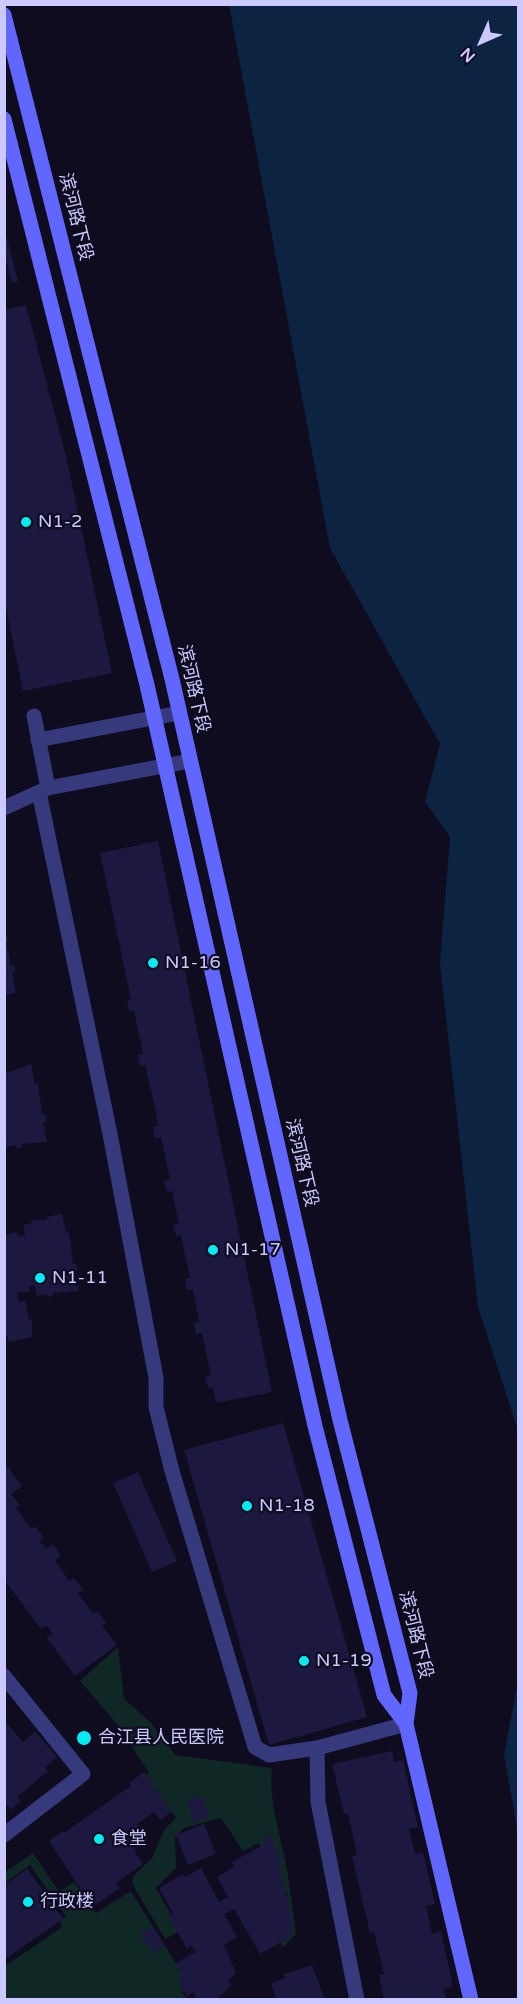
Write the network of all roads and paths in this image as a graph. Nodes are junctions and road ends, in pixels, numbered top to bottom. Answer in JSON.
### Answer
{"nodes":[{"id":1,"x":4,"y":15,"type":"edge"},
{"id":2,"x":4,"y":119,"type":"edge"},
{"id":3,"x":179,"y":713,"type":"junction"},
{"id":4,"x":34,"y":717,"type":"dead end"},
{"id":5,"x":155,"y":717,"type":"junction"},
{"id":6,"x":38,"y":740,"type":"junction"},
{"id":7,"x":190,"y":760,"type":"junction"},
{"id":8,"x":165,"y":765,"type":"junction"},
{"id":9,"x":44,"y":790,"type":"junction"},
{"id":10,"x":4,"y":808,"type":"edge"},
{"id":11,"x":4,"y":1676,"type":"edge"},
{"id":12,"x":406,"y":1724,"type":"junction"},
{"id":13,"x":317,"y":1748,"type":"junction"},
{"id":14,"x":4,"y":1835,"type":"edge"},
{"id":15,"x":357,"y":2000,"type":"edge"},
{"id":16,"x":471,"y":2000,"type":"edge"}],
"edges":[{"from":1,"to":3,"type":"street","name":"滨河路下段"},
{"from":2,"to":5,"type":"street"},
{"from":3,"to":5,"type":"street"},
{"from":3,"to":7,"type":"street","name":"滨河路下段"},
{"from":4,"to":6,"type":"street"},
{"from":5,"to":6,"type":"street"},
{"from":5,"to":8,"type":"street"},
{"from":6,"to":9,"type":"street"},
{"from":7,"to":8,"type":"street"},
{"from":7,"to":12,"type":"street","name":"滨河路下段"},
{"from":8,"to":9,"type":"street"},
{"from":8,"to":12,"type":"street"},
{"from":9,"to":10,"type":"street"},
{"from":9,"to":13,"type":"street"},
{"from":11,"to":14,"type":"street"},
{"from":12,"to":13,"type":"street"},
{"from":12,"to":16,"type":"street"},
{"from":13,"to":15,"type":"street"}]}
